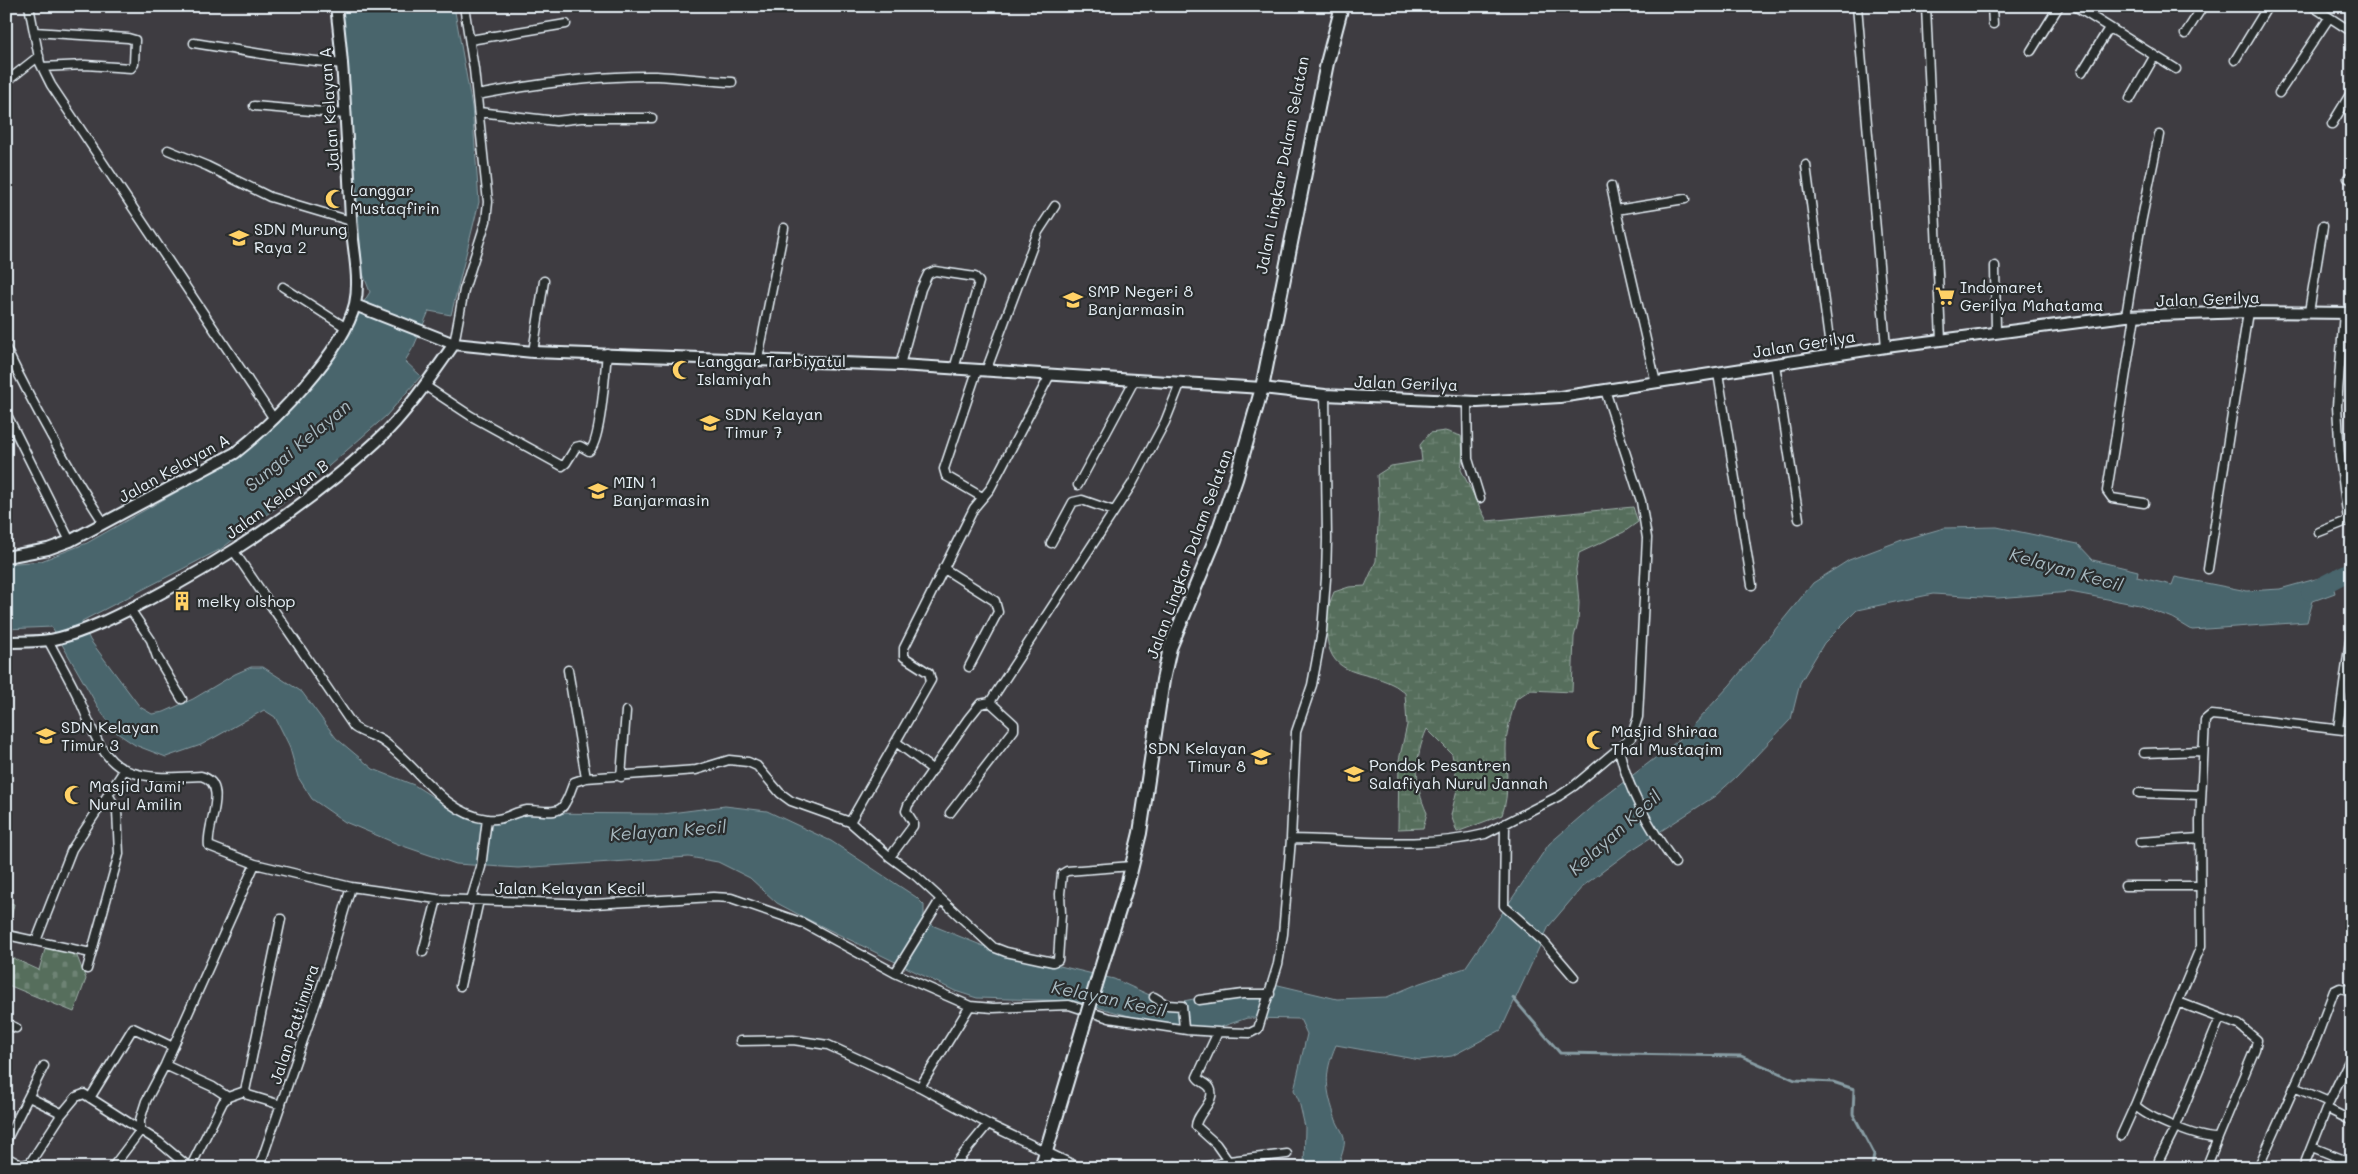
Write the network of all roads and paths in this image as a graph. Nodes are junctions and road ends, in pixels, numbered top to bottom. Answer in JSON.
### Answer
{"nodes":[{"id":1,"x":29,"y":6,"type":"edge"},
{"id":2,"x":336,"y":6,"type":"edge"},
{"id":3,"x":464,"y":6,"type":"edge"},
{"id":4,"x":1334,"y":6,"type":"edge"},
{"id":5,"x":1342,"y":6,"type":"edge"},
{"id":6,"x":1857,"y":6,"type":"edge"},
{"id":7,"x":1926,"y":6,"type":"edge"},
{"id":8,"x":1992,"y":6,"type":"edge"},
{"id":9,"x":2059,"y":6,"type":"edge"},
{"id":10,"x":2075,"y":6,"type":"edge"},
{"id":11,"x":2203,"y":6,"type":"edge"},
{"id":12,"x":2268,"y":6,"type":"edge"},
{"id":13,"x":2312,"y":6,"type":"edge"},
{"id":14,"x":2329,"y":18,"type":"junction"},
{"id":15,"x":566,"y":24,"type":"dead end"},
{"id":16,"x":1993,"y":24,"type":"dead end"},
{"id":17,"x":2109,"y":28,"type":"junction"},
{"id":18,"x":34,"y":32,"type":"junction"},
{"id":19,"x":2352,"y":32,"type":"edge"},
{"id":20,"x":2185,"y":34,"type":"dead end"},
{"id":21,"x":470,"y":40,"type":"junction"},
{"id":22,"x":194,"y":43,"type":"dead end"},
{"id":23,"x":2031,"y":51,"type":"dead end"},
{"id":24,"x":38,"y":56,"type":"junction"},
{"id":25,"x":2154,"y":57,"type":"junction"},
{"id":26,"x":2236,"y":60,"type":"dead end"},
{"id":27,"x":342,"y":64,"type":"junction"},
{"id":28,"x":42,"y":67,"type":"junction"},
{"id":29,"x":2176,"y":69,"type":"dead end"},
{"id":30,"x":2082,"y":72,"type":"dead end"},
{"id":31,"x":6,"y":82,"type":"edge"},
{"id":32,"x":732,"y":82,"type":"dead end"},
{"id":33,"x":2352,"y":91,"type":"edge"},
{"id":34,"x":2279,"y":92,"type":"dead end"},
{"id":35,"x":477,"y":95,"type":"junction"},
{"id":36,"x":2130,"y":99,"type":"dead end"},
{"id":37,"x":254,"y":106,"type":"dead end"},
{"id":38,"x":479,"y":112,"type":"junction"},
{"id":39,"x":346,"y":114,"type":"junction"},
{"id":40,"x":652,"y":118,"type":"dead end"},
{"id":41,"x":2332,"y":124,"type":"dead end"},
{"id":42,"x":2159,"y":135,"type":"dead end"},
{"id":43,"x":168,"y":150,"type":"dead end"},
{"id":44,"x":1806,"y":165,"type":"dead end"},
{"id":45,"x":1611,"y":186,"type":"dead end"},
{"id":46,"x":1685,"y":199,"type":"dead end"},
{"id":47,"x":1055,"y":206,"type":"dead end"},
{"id":48,"x":1616,"y":210,"type":"junction"},
{"id":49,"x":351,"y":221,"type":"junction"},
{"id":50,"x":2323,"y":226,"type":"dead end"},
{"id":51,"x":784,"y":228,"type":"dead end"},
{"id":52,"x":1995,"y":266,"type":"dead end"},
{"id":53,"x":544,"y":281,"type":"dead end"},
{"id":54,"x":283,"y":286,"type":"dead end"},
{"id":55,"x":355,"y":305,"type":"junction"},
{"id":56,"x":2248,"y":312,"type":"junction"},
{"id":57,"x":2309,"y":312,"type":"junction"},
{"id":58,"x":2348,"y":312,"type":"edge"},
{"id":59,"x":2131,"y":316,"type":"junction"},
{"id":60,"x":345,"y":327,"type":"junction"},
{"id":61,"x":1996,"y":332,"type":"junction"},
{"id":62,"x":1941,"y":340,"type":"junction"},
{"id":63,"x":454,"y":344,"type":"junction"},
{"id":64,"x":1886,"y":347,"type":"junction"},
{"id":65,"x":6,"y":349,"type":"edge"},
{"id":66,"x":532,"y":352,"type":"junction"},
{"id":67,"x":607,"y":353,"type":"junction"},
{"id":68,"x":1831,"y":355,"type":"junction"},
{"id":69,"x":758,"y":359,"type":"junction"},
{"id":70,"x":1775,"y":364,"type":"junction"},
{"id":71,"x":900,"y":365,"type":"junction"},
{"id":72,"x":954,"y":369,"type":"junction"},
{"id":73,"x":982,"y":371,"type":"junction"},
{"id":74,"x":1718,"y":373,"type":"junction"},
{"id":75,"x":1050,"y":375,"type":"junction"},
{"id":76,"x":1134,"y":381,"type":"junction"},
{"id":77,"x":1656,"y":383,"type":"junction"},
{"id":78,"x":424,"y":384,"type":"junction"},
{"id":79,"x":1180,"y":384,"type":"junction"},
{"id":80,"x":1262,"y":388,"type":"junction"},
{"id":81,"x":1605,"y":390,"type":"junction"},
{"id":82,"x":1325,"y":395,"type":"junction"},
{"id":83,"x":1467,"y":401,"type":"junction"},
{"id":84,"x":6,"y":413,"type":"edge"},
{"id":85,"x":274,"y":419,"type":"junction"},
{"id":86,"x":1078,"y":485,"type":"dead end"},
{"id":87,"x":982,"y":497,"type":"junction"},
{"id":88,"x":1480,"y":498,"type":"dead end"},
{"id":89,"x":2144,"y":504,"type":"dead end"},
{"id":90,"x":1114,"y":511,"type":"junction"},
{"id":91,"x":1799,"y":519,"type":"dead end"},
{"id":92,"x":2350,"y":519,"type":"edge"},
{"id":93,"x":104,"y":523,"type":"junction"},
{"id":94,"x":2318,"y":532,"type":"dead end"},
{"id":95,"x":70,"y":541,"type":"junction"},
{"id":96,"x":1051,"y":543,"type":"dead end"},
{"id":97,"x":233,"y":550,"type":"junction"},
{"id":98,"x":6,"y":557,"type":"edge"},
{"id":99,"x":943,"y":568,"type":"junction"},
{"id":100,"x":2208,"y":569,"type":"dead end"},
{"id":101,"x":1752,"y":585,"type":"dead end"},
{"id":102,"x":130,"y":609,"type":"junction"},
{"id":103,"x":2352,"y":626,"type":"edge"},
{"id":104,"x":52,"y":639,"type":"junction"},
{"id":105,"x":6,"y":642,"type":"edge"},
{"id":106,"x":969,"y":667,"type":"dead end"},
{"id":107,"x":568,"y":670,"type":"dead end"},
{"id":108,"x":182,"y":699,"type":"dead end"},
{"id":109,"x":990,"y":702,"type":"junction"},
{"id":110,"x":626,"y":711,"type":"dead end"},
{"id":111,"x":2338,"y":730,"type":"junction"},
{"id":112,"x":2352,"y":732,"type":"edge"},
{"id":113,"x":896,"y":742,"type":"junction"},
{"id":114,"x":1619,"y":748,"type":"junction"},
{"id":115,"x":2202,"y":751,"type":"junction"},
{"id":116,"x":2144,"y":753,"type":"dead end"},
{"id":117,"x":125,"y":769,"type":"junction"},
{"id":118,"x":933,"y":770,"type":"junction"},
{"id":119,"x":621,"y":777,"type":"junction"},
{"id":120,"x":586,"y":778,"type":"junction"},
{"id":121,"x":2139,"y":793,"type":"dead end"},
{"id":122,"x":2201,"y":795,"type":"junction"},
{"id":123,"x":109,"y":796,"type":"junction"},
{"id":124,"x":950,"y":813,"type":"dead end"},
{"id":125,"x":487,"y":820,"type":"junction"},
{"id":126,"x":850,"y":822,"type":"junction"},
{"id":127,"x":1505,"y":825,"type":"junction"},
{"id":128,"x":2200,"y":838,"type":"junction"},
{"id":129,"x":1291,"y":839,"type":"junction"},
{"id":130,"x":2140,"y":842,"type":"dead end"},
{"id":131,"x":890,"y":857,"type":"junction"},
{"id":132,"x":1675,"y":863,"type":"dead end"},
{"id":133,"x":255,"y":864,"type":"junction"},
{"id":134,"x":1132,"y":866,"type":"junction"},
{"id":135,"x":2125,"y":886,"type":"dead end"},
{"id":136,"x":2199,"y":886,"type":"junction"},
{"id":137,"x":351,"y":887,"type":"junction"},
{"id":138,"x":437,"y":899,"type":"junction"},
{"id":139,"x":475,"y":900,"type":"junction"},
{"id":140,"x":940,"y":900,"type":"junction"},
{"id":141,"x":281,"y":920,"type":"dead end"},
{"id":142,"x":7,"y":935,"type":"edge"},
{"id":143,"x":36,"y":941,"type":"junction"},
{"id":144,"x":423,"y":952,"type":"dead end"},
{"id":145,"x":91,"y":953,"type":"junction"},
{"id":146,"x":86,"y":969,"type":"dead end"},
{"id":147,"x":896,"y":971,"type":"junction"},
{"id":148,"x":1574,"y":977,"type":"dead end"},
{"id":149,"x":460,"y":986,"type":"dead end"},
{"id":150,"x":2352,"y":991,"type":"edge"},
{"id":151,"x":1270,"y":995,"type":"junction"},
{"id":152,"x":1154,"y":997,"type":"dead end"},
{"id":153,"x":1199,"y":1000,"type":"dead end"},
{"id":154,"x":2178,"y":1002,"type":"junction"},
{"id":155,"x":970,"y":1006,"type":"junction"},
{"id":156,"x":2220,"y":1018,"type":"junction"},
{"id":157,"x":6,"y":1023,"type":"edge"},
{"id":158,"x":16,"y":1028,"type":"dead end"},
{"id":159,"x":1186,"y":1029,"type":"junction"},
{"id":160,"x":1218,"y":1032,"type":"junction"},
{"id":161,"x":740,"y":1041,"type":"dead end"},
{"id":162,"x":173,"y":1047,"type":"junction"},
{"id":163,"x":2352,"y":1055,"type":"edge"},
{"id":164,"x":44,"y":1066,"type":"dead end"},
{"id":165,"x":165,"y":1066,"type":"junction"},
{"id":166,"x":2343,"y":1073,"type":"junction"},
{"id":167,"x":2352,"y":1078,"type":"edge"},
{"id":168,"x":920,"y":1087,"type":"junction"},
{"id":169,"x":2294,"y":1087,"type":"junction"},
{"id":170,"x":245,"y":1091,"type":"junction"},
{"id":171,"x":29,"y":1097,"type":"junction"},
{"id":172,"x":228,"y":1097,"type":"junction"},
{"id":173,"x":90,"y":1098,"type":"junction"},
{"id":174,"x":281,"y":1105,"type":"junction"},
{"id":175,"x":2135,"y":1105,"type":"junction"},
{"id":176,"x":2328,"y":1105,"type":"junction"},
{"id":177,"x":61,"y":1115,"type":"junction"},
{"id":178,"x":2352,"y":1120,"type":"edge"},
{"id":179,"x":988,"y":1124,"type":"junction"},
{"id":180,"x":2176,"y":1126,"type":"junction"},
{"id":181,"x":140,"y":1131,"type":"junction"},
{"id":182,"x":2121,"y":1136,"type":"dead end"},
{"id":183,"x":2218,"y":1138,"type":"junction"},
{"id":184,"x":6,"y":1141,"type":"edge"},
{"id":185,"x":2312,"y":1146,"type":"junction"},
{"id":186,"x":1046,"y":1152,"type":"junction"},
{"id":187,"x":1287,"y":1154,"type":"dead end"},
{"id":188,"x":6,"y":1157,"type":"edge"},
{"id":189,"x":2159,"y":1160,"type":"dead end"},
{"id":190,"x":2352,"y":1163,"type":"edge"},
{"id":191,"x":1231,"y":1164,"type":"edge"},
{"id":192,"x":112,"y":1168,"type":"edge"},
{"id":193,"x":190,"y":1168,"type":"edge"},
{"id":194,"x":259,"y":1168,"type":"edge"},
{"id":195,"x":952,"y":1168,"type":"edge"},
{"id":196,"x":1041,"y":1168,"type":"edge"},
{"id":197,"x":1080,"y":1168,"type":"edge"},
{"id":198,"x":1200,"y":1168,"type":"edge"},
{"id":199,"x":2206,"y":1168,"type":"edge"},
{"id":200,"x":2258,"y":1168,"type":"edge"},
{"id":201,"x":2303,"y":1168,"type":"edge"}],
"edges":[{"from":1,"to":18,"type":"street"},
{"from":2,"to":27,"type":"street","name":"Jalan Kelayan A"},
{"from":3,"to":21,"type":"street"},
{"from":4,"to":80,"type":"main road","name":"Jalan Lingkar Dalam Selatan"},
{"from":5,"to":80,"type":"main road","name":"Jalan Lingkar Dalam Selatan"},
{"from":6,"to":64,"type":"street"},
{"from":7,"to":62,"type":"street"},
{"from":8,"to":16,"type":"street"},
{"from":9,"to":23,"type":"street"},
{"from":10,"to":17,"type":"street"},
{"from":11,"to":20,"type":"street"},
{"from":12,"to":26,"type":"street"},
{"from":13,"to":14,"type":"street"},
{"from":14,"to":19,"type":"street"},
{"from":14,"to":34,"type":"street"},
{"from":15,"to":21,"type":"street"},
{"from":17,"to":25,"type":"street"},
{"from":17,"to":30,"type":"street"},
{"from":18,"to":24,"type":"street"},
{"from":18,"to":28,"type":"street"},
{"from":21,"to":35,"type":"street"},
{"from":22,"to":27,"type":"street"},
{"from":24,"to":28,"type":"street"},
{"from":24,"to":31,"type":"street"},
{"from":25,"to":29,"type":"street"},
{"from":25,"to":36,"type":"street"},
{"from":27,"to":39,"type":"street","name":"Jalan Kelayan A"},
{"from":28,"to":85,"type":"street"},
{"from":32,"to":35,"type":"street"},
{"from":33,"to":41,"type":"street"},
{"from":35,"to":38,"type":"street"},
{"from":37,"to":39,"type":"street"},
{"from":38,"to":40,"type":"street"},
{"from":38,"to":63,"type":"street"},
{"from":39,"to":49,"type":"street","name":"Jalan Kelayan A"},
{"from":42,"to":59,"type":"street"},
{"from":43,"to":49,"type":"street"},
{"from":44,"to":68,"type":"street"},
{"from":45,"to":48,"type":"street"},
{"from":46,"to":48,"type":"street"},
{"from":47,"to":73,"type":"street"},
{"from":48,"to":77,"type":"street"},
{"from":49,"to":55,"type":"street","name":"Jalan Kelayan A"},
{"from":50,"to":57,"type":"street"},
{"from":51,"to":69,"type":"street"},
{"from":52,"to":61,"type":"street"},
{"from":53,"to":66,"type":"street"},
{"from":54,"to":60,"type":"street"},
{"from":55,"to":60,"type":"street","name":"Jalan Kelayan A"},
{"from":55,"to":63,"type":"street","name":"Jalan Gerilya"},
{"from":56,"to":57,"type":"street","name":"Jalan Gerilya"},
{"from":56,"to":59,"type":"street","name":"Jalan Gerilya"},
{"from":56,"to":100,"type":"street"},
{"from":57,"to":58,"type":"street","name":"Jalan Gerilya"},
{"from":58,"to":92,"type":"street"},
{"from":59,"to":61,"type":"street","name":"Jalan Gerilya"},
{"from":59,"to":89,"type":"street"},
{"from":60,"to":85,"type":"street","name":"Jalan Kelayan A"},
{"from":61,"to":62,"type":"street","name":"Jalan Gerilya"},
{"from":62,"to":64,"type":"street","name":"Jalan Gerilya"},
{"from":63,"to":66,"type":"street","name":"Jalan Gerilya"},
{"from":63,"to":78,"type":"street","name":"Jalan Kelayan B"},
{"from":64,"to":68,"type":"street","name":"Jalan Gerilya"},
{"from":65,"to":93,"type":"street"},
{"from":66,"to":67,"type":"street","name":"Jalan Gerilya"},
{"from":67,"to":69,"type":"street","name":"Jalan Gerilya"},
{"from":67,"to":78,"type":"street"},
{"from":68,"to":70,"type":"street","name":"Jalan Gerilya"},
{"from":69,"to":71,"type":"street","name":"Jalan Gerilya"},
{"from":70,"to":74,"type":"street","name":"Jalan Gerilya"},
{"from":70,"to":91,"type":"street"},
{"from":71,"to":72,"type":"street","name":"Jalan Gerilya"},
{"from":71,"to":72,"type":"street"},
{"from":72,"to":73,"type":"street","name":"Jalan Gerilya"},
{"from":73,"to":75,"type":"street","name":"Jalan Gerilya"},
{"from":73,"to":87,"type":"street"},
{"from":74,"to":77,"type":"street","name":"Jalan Gerilya"},
{"from":74,"to":101,"type":"street"},
{"from":75,"to":76,"type":"street","name":"Jalan Gerilya"},
{"from":75,"to":87,"type":"street"},
{"from":76,"to":79,"type":"street","name":"Jalan Gerilya"},
{"from":76,"to":86,"type":"street"},
{"from":77,"to":81,"type":"street","name":"Jalan Gerilya"},
{"from":78,"to":97,"type":"street","name":"Jalan Kelayan B"},
{"from":79,"to":80,"type":"street","name":"Jalan Gerilya"},
{"from":79,"to":90,"type":"street"},
{"from":80,"to":82,"type":"street","name":"Jalan Gerilya"},
{"from":80,"to":134,"type":"main road","name":"Jalan Lingkar Dalam Selatan"},
{"from":81,"to":83,"type":"street","name":"Jalan Gerilya"},
{"from":81,"to":114,"type":"street"},
{"from":82,"to":83,"type":"street","name":"Jalan Gerilya"},
{"from":82,"to":129,"type":"street"},
{"from":83,"to":88,"type":"street"},
{"from":84,"to":95,"type":"street"},
{"from":85,"to":93,"type":"street","name":"Jalan Kelayan A"},
{"from":87,"to":99,"type":"street"},
{"from":90,"to":96,"type":"street"},
{"from":90,"to":109,"type":"street"},
{"from":92,"to":94,"type":"street"},
{"from":93,"to":95,"type":"street","name":"Jalan Kelayan A"},
{"from":95,"to":98,"type":"street","name":"Jalan Kelayan A"},
{"from":97,"to":102,"type":"street","name":"Jalan Kelayan B"},
{"from":97,"to":125,"type":"street"},
{"from":99,"to":106,"type":"street"},
{"from":99,"to":113,"type":"street"},
{"from":102,"to":104,"type":"street","name":"Jalan Kelayan B"},
{"from":102,"to":108,"type":"street"},
{"from":103,"to":111,"type":"street"},
{"from":104,"to":105,"type":"street"},
{"from":104,"to":117,"type":"street"},
{"from":107,"to":120,"type":"street"},
{"from":109,"to":118,"type":"street"},
{"from":109,"to":124,"type":"street"},
{"from":110,"to":119,"type":"street"},
{"from":111,"to":112,"type":"street"},
{"from":111,"to":115,"type":"street"},
{"from":113,"to":118,"type":"street"},
{"from":113,"to":126,"type":"street"},
{"from":114,"to":127,"type":"street"},
{"from":114,"to":132,"type":"street"},
{"from":115,"to":116,"type":"street"},
{"from":115,"to":122,"type":"street"},
{"from":117,"to":123,"type":"street"},
{"from":117,"to":133,"type":"street","name":"Jalan Kelayan Kecil"},
{"from":118,"to":131,"type":"street"},
{"from":119,"to":120,"type":"street"},
{"from":119,"to":126,"type":"street"},
{"from":120,"to":125,"type":"street"},
{"from":121,"to":122,"type":"street"},
{"from":122,"to":128,"type":"street"},
{"from":123,"to":143,"type":"street"},
{"from":123,"to":145,"type":"street"},
{"from":125,"to":139,"type":"street"},
{"from":126,"to":131,"type":"street"},
{"from":127,"to":129,"type":"street"},
{"from":127,"to":148,"type":"street"},
{"from":128,"to":130,"type":"street"},
{"from":128,"to":136,"type":"street"},
{"from":129,"to":151,"type":"street"},
{"from":131,"to":140,"type":"street"},
{"from":133,"to":137,"type":"street","name":"Jalan Kelayan Kecil"},
{"from":133,"to":162,"type":"street"},
{"from":134,"to":140,"type":"street"},
{"from":134,"to":186,"type":"main road","name":"Jalan Lingkar Dalam Selatan","bridge":true},
{"from":135,"to":136,"type":"street"},
{"from":136,"to":154,"type":"street"},
{"from":137,"to":138,"type":"street","name":"Jalan Kelayan Kecil"},
{"from":137,"to":174,"type":"street","name":"Jalan Pattimura"},
{"from":138,"to":139,"type":"street","name":"Jalan Kelayan Kecil"},
{"from":138,"to":144,"type":"street"},
{"from":139,"to":147,"type":"street","name":"Jalan Kelayan Kecil"},
{"from":139,"to":149,"type":"street"},
{"from":140,"to":147,"type":"street"},
{"from":141,"to":170,"type":"street"},
{"from":142,"to":143,"type":"street"},
{"from":143,"to":145,"type":"street"},
{"from":145,"to":146,"type":"street"},
{"from":147,"to":155,"type":"street","name":"Jalan Kelayan Kecil"},
{"from":150,"to":169,"type":"street"},
{"from":151,"to":153,"type":"street"},
{"from":151,"to":160,"type":"street","name":"Jalan Kelayan Kecil"},
{"from":152,"to":159,"type":"street"},
{"from":154,"to":156,"type":"street"},
{"from":154,"to":175,"type":"street"},
{"from":155,"to":159,"type":"street","name":"Jalan Kelayan Kecil"},
{"from":155,"to":168,"type":"street"},
{"from":156,"to":180,"type":"street"},
{"from":156,"to":183,"type":"street"},
{"from":157,"to":158,"type":"street"},
{"from":159,"to":160,"type":"street","name":"Jalan Kelayan Kecil"},
{"from":160,"to":191,"type":"street"},
{"from":161,"to":168,"type":"street"},
{"from":162,"to":165,"type":"street"},
{"from":162,"to":173,"type":"street"},
{"from":163,"to":166,"type":"street"},
{"from":164,"to":171,"type":"street"},
{"from":165,"to":172,"type":"street"},
{"from":165,"to":181,"type":"street"},
{"from":166,"to":167,"type":"street"},
{"from":166,"to":176,"type":"street"},
{"from":168,"to":179,"type":"street"},
{"from":169,"to":176,"type":"street"},
{"from":169,"to":200,"type":"street"},
{"from":170,"to":172,"type":"street"},
{"from":170,"to":174,"type":"street"},
{"from":171,"to":177,"type":"street"},
{"from":171,"to":184,"type":"street"},
{"from":172,"to":193,"type":"street"},
{"from":173,"to":177,"type":"street"},
{"from":173,"to":181,"type":"street"},
{"from":174,"to":194,"type":"street","name":"Jalan Pattimura"},
{"from":175,"to":180,"type":"street"},
{"from":175,"to":182,"type":"street"},
{"from":176,"to":178,"type":"street"},
{"from":176,"to":185,"type":"street"},
{"from":177,"to":188,"type":"street"},
{"from":179,"to":186,"type":"street"},
{"from":179,"to":195,"type":"street"},
{"from":180,"to":183,"type":"street"},
{"from":180,"to":189,"type":"street"},
{"from":181,"to":192,"type":"street"},
{"from":181,"to":193,"type":"street"},
{"from":183,"to":199,"type":"street"},
{"from":185,"to":190,"type":"street"},
{"from":185,"to":201,"type":"street"},
{"from":186,"to":196,"type":"main road","name":"Jalan Lingkar Dalam Selatan"},
{"from":186,"to":197,"type":"street"},
{"from":187,"to":191,"type":"street"},
{"from":191,"to":198,"type":"street"}]}
